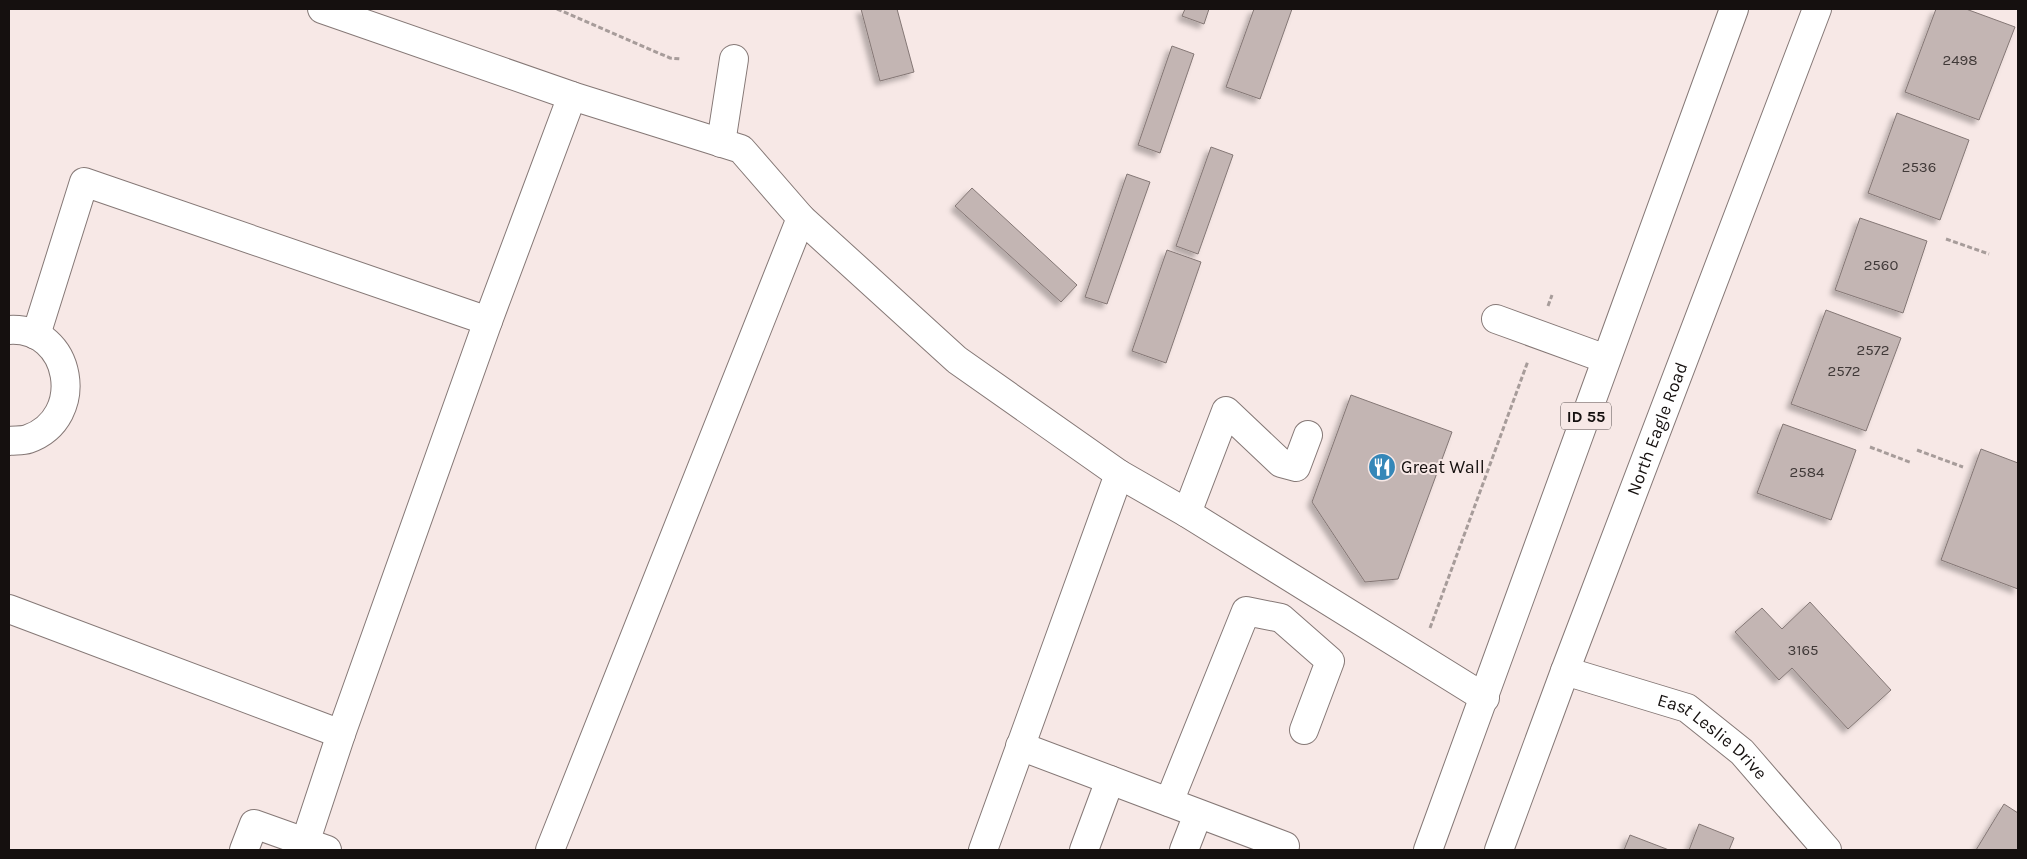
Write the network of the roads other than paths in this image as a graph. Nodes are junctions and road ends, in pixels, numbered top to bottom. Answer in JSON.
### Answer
{"nodes":[{"id":1,"x":322,"y":9,"type":"edge"},
{"id":2,"x":1734,"y":9,"type":"edge"},
{"id":3,"x":1817,"y":9,"type":"edge"},
{"id":4,"x":734,"y":59,"type":"dead end"},
{"id":5,"x":572,"y":96,"type":"junction"},
{"id":6,"x":721,"y":143,"type":"junction"},
{"id":7,"x":801,"y":218,"type":"junction"},
{"id":8,"x":1496,"y":319,"type":"dead end"},
{"id":9,"x":488,"y":321,"type":"junction"},
{"id":10,"x":9,"y":330,"type":"edge"},
{"id":11,"x":36,"y":335,"type":"junction"},
{"id":12,"x":1606,"y":359,"type":"junction"},
{"id":13,"x":1308,"y":435,"type":"dead end"},
{"id":14,"x":9,"y":441,"type":"edge"},
{"id":15,"x":1119,"y":474,"type":"junction"},
{"id":16,"x":1187,"y":513,"type":"junction"},
{"id":17,"x":9,"y":609,"type":"edge"},
{"id":18,"x":1565,"y":671,"type":"junction"},
{"id":19,"x":1485,"y":698,"type":"junction"},
{"id":20,"x":1304,"y":730,"type":"dead end"},
{"id":21,"x":341,"y":734,"type":"junction"},
{"id":22,"x":1020,"y":746,"type":"junction"},
{"id":23,"x":1110,"y":780,"type":"junction"},
{"id":24,"x":1169,"y":802,"type":"junction"},
{"id":25,"x":1198,"y":814,"type":"junction"},
{"id":26,"x":316,"y":846,"type":"edge"},
{"id":27,"x":244,"y":850,"type":"edge"},
{"id":28,"x":550,"y":850,"type":"edge"},
{"id":29,"x":983,"y":850,"type":"edge"},
{"id":30,"x":1084,"y":850,"type":"edge"},
{"id":31,"x":1184,"y":850,"type":"edge"},
{"id":32,"x":1283,"y":850,"type":"edge"},
{"id":33,"x":1428,"y":850,"type":"edge"},
{"id":34,"x":1499,"y":850,"type":"edge"},
{"id":35,"x":1826,"y":850,"type":"edge"}],
"edges":[{"from":1,"to":5,"type":"main road"},
{"from":2,"to":12,"type":"main road","number":"ID 55"},
{"from":3,"to":18,"type":"main road","name":"North Eagle Road"},
{"from":4,"to":6,"type":"main road"},
{"from":5,"to":6,"type":"main road"},
{"from":5,"to":9,"type":"main road"},
{"from":6,"to":7,"type":"main road"},
{"from":7,"to":15,"type":"main road"},
{"from":7,"to":28,"type":"main road"},
{"from":8,"to":12,"type":"main road"},
{"from":9,"to":11,"type":"main road"},
{"from":9,"to":21,"type":"main road"},
{"from":10,"to":11,"type":"main road"},
{"from":11,"to":14,"type":"main road"},
{"from":12,"to":19,"type":"main road","number":"ID 55"},
{"from":13,"to":16,"type":"main road"},
{"from":15,"to":16,"type":"main road"},
{"from":15,"to":22,"type":"main road"},
{"from":16,"to":19,"type":"main road"},
{"from":17,"to":21,"type":"main road"},
{"from":18,"to":34,"type":"main road","name":"North Eagle Road"},
{"from":18,"to":35,"type":"main road","name":"East Leslie Drive"},
{"from":19,"to":33,"type":"main road","number":"ID 55"},
{"from":20,"to":24,"type":"main road"},
{"from":21,"to":26,"type":"main road"},
{"from":22,"to":23,"type":"main road"},
{"from":22,"to":29,"type":"main road"},
{"from":23,"to":24,"type":"main road"},
{"from":23,"to":30,"type":"main road"},
{"from":24,"to":25,"type":"main road"},
{"from":25,"to":31,"type":"main road"},
{"from":25,"to":32,"type":"main road"},
{"from":26,"to":27,"type":"main road"}]}
